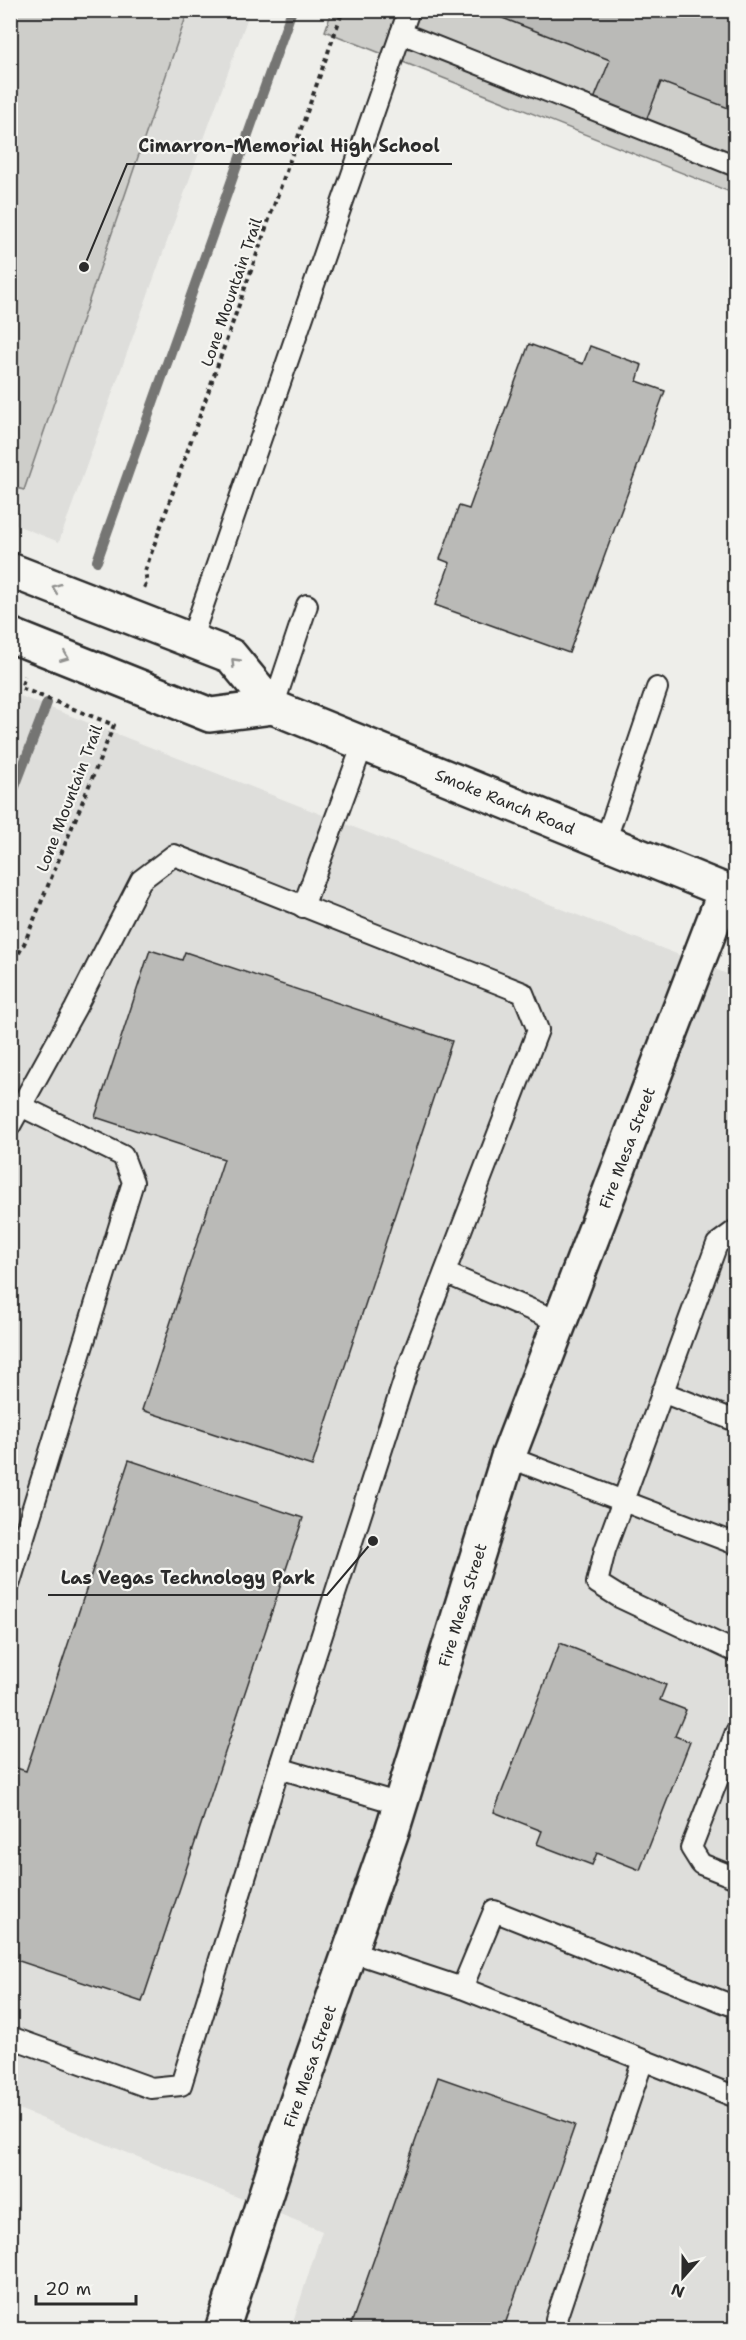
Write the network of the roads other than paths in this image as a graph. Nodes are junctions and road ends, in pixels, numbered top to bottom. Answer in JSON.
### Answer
{"nodes":[{"id":1,"x":409,"y":10,"type":"edge"},
{"id":2,"x":401,"y":33,"type":"junction"},
{"id":3,"x":735,"y":166,"type":"edge"},
{"id":4,"x":10,"y":570,"type":"edge"},
{"id":5,"x":307,"y":606,"type":"dead end"},
{"id":6,"x":10,"y":635,"type":"edge"},
{"id":7,"x":191,"y":640,"type":"junction"},
{"id":8,"x":657,"y":688,"type":"dead end"},
{"id":9,"x":273,"y":707,"type":"junction"},
{"id":10,"x":363,"y":744,"type":"junction"},
{"id":11,"x":605,"y":842,"type":"junction"},
{"id":12,"x":730,"y":893,"type":"edge"},
{"id":13,"x":303,"y":907,"type":"junction"},
{"id":14,"x":21,"y":1106,"type":"junction"},
{"id":15,"x":10,"y":1126,"type":"edge"},
{"id":16,"x":735,"y":1230,"type":"edge"},
{"id":17,"x":445,"y":1273,"type":"junction"},
{"id":18,"x":560,"y":1322,"type":"junction"},
{"id":19,"x":662,"y":1392,"type":"junction"},
{"id":20,"x":735,"y":1421,"type":"edge"},
{"id":21,"x":508,"y":1456,"type":"junction"},
{"id":22,"x":623,"y":1502,"type":"junction"},
{"id":23,"x":735,"y":1544,"type":"edge"},
{"id":24,"x":10,"y":1582,"type":"edge"},
{"id":25,"x":735,"y":1652,"type":"edge"},
{"id":26,"x":735,"y":1732,"type":"edge"},
{"id":27,"x":279,"y":1768,"type":"junction"},
{"id":28,"x":400,"y":1804,"type":"junction"},
{"id":29,"x":735,"y":1878,"type":"edge"},
{"id":30,"x":350,"y":1952,"type":"junction"},
{"id":31,"x":462,"y":1988,"type":"junction"},
{"id":32,"x":735,"y":2007,"type":"edge"},
{"id":33,"x":10,"y":2037,"type":"edge"},
{"id":34,"x":644,"y":2060,"type":"junction"},
{"id":35,"x":735,"y":2097,"type":"edge"},
{"id":36,"x":222,"y":2330,"type":"edge"},
{"id":37,"x":560,"y":2330,"type":"edge"}],
"edges":[{"from":1,"to":2,"type":"lane"},
{"from":2,"to":3,"type":"lane"},
{"from":2,"to":7,"type":"lane"},
{"from":7,"to":4,"type":"street","name":"Smoke Ranch Road","one_way":true},
{"from":5,"to":9,"type":"lane"},
{"from":6,"to":9,"type":"street","name":"Smoke Ranch Road","one_way":true},
{"from":9,"to":7,"type":"street","name":"Smoke Ranch Road","one_way":true},
{"from":8,"to":11,"type":"lane"},
{"from":9,"to":10,"type":"street","name":"Smoke Ranch Road"},
{"from":10,"to":11,"type":"street","name":"Smoke Ranch Road"},
{"from":10,"to":13,"type":"lane"},
{"from":11,"to":12,"type":"street","name":"Smoke Ranch Road"},
{"from":12,"to":18,"type":"street","name":"Fire Mesa Street"},
{"from":13,"to":14,"type":"lane"},
{"from":13,"to":17,"type":"lane"},
{"from":14,"to":15,"type":"lane"},
{"from":14,"to":24,"type":"lane"},
{"from":16,"to":19,"type":"lane"},
{"from":17,"to":18,"type":"lane"},
{"from":17,"to":27,"type":"lane"},
{"from":18,"to":21,"type":"street","name":"Fire Mesa Street"},
{"from":19,"to":20,"type":"lane"},
{"from":19,"to":22,"type":"lane"},
{"from":21,"to":22,"type":"lane"},
{"from":21,"to":28,"type":"street","name":"Fire Mesa Street"},
{"from":22,"to":23,"type":"lane"},
{"from":22,"to":25,"type":"lane"},
{"from":26,"to":29,"type":"lane"},
{"from":27,"to":28,"type":"lane"},
{"from":27,"to":33,"type":"lane"},
{"from":28,"to":30,"type":"street","name":"Fire Mesa Street"},
{"from":30,"to":31,"type":"lane"},
{"from":30,"to":36,"type":"street","name":"Fire Mesa Street"},
{"from":31,"to":32,"type":"lane"},
{"from":31,"to":34,"type":"lane"},
{"from":34,"to":35,"type":"lane"},
{"from":34,"to":37,"type":"lane"}]}
